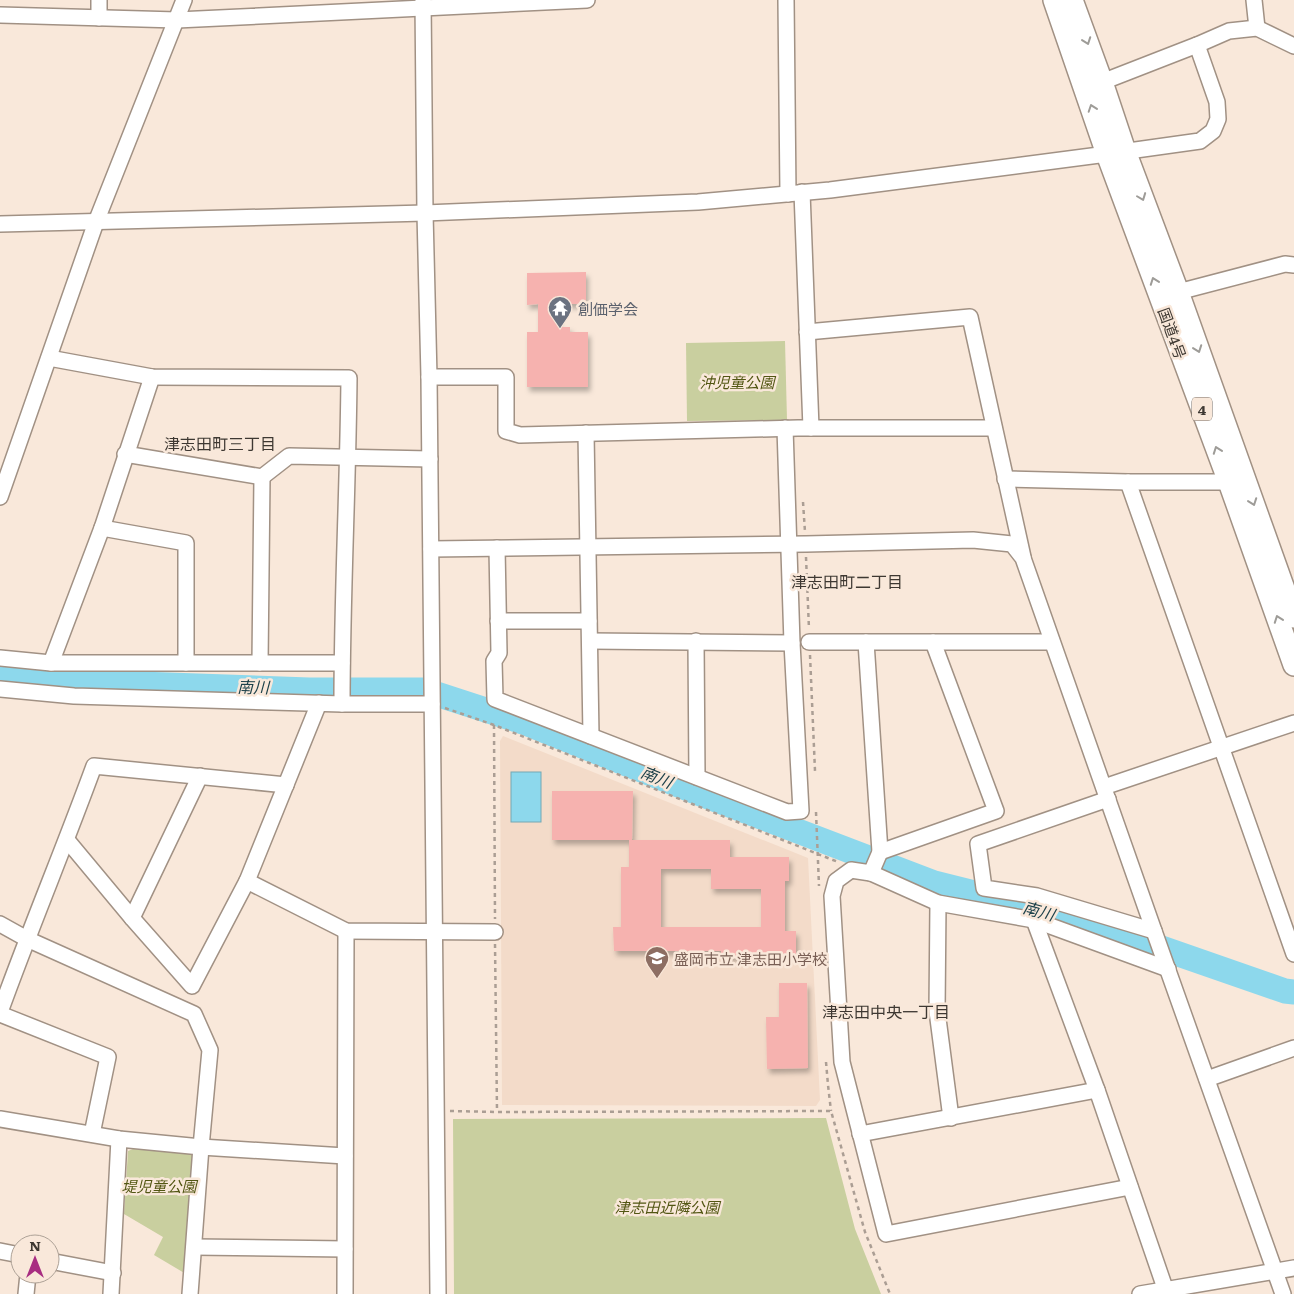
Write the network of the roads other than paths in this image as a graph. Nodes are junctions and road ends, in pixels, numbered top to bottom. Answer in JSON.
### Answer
{"nodes":[{"id":1,"x":98,"y":0,"type":"edge"},
{"id":2,"x":184,"y":0,"type":"edge"},
{"id":3,"x":587,"y":0,"type":"edge"},
{"id":4,"x":786,"y":0,"type":"edge"},
{"id":5,"x":1054,"y":0,"type":"edge"},
{"id":6,"x":1072,"y":0,"type":"edge"},
{"id":7,"x":1254,"y":0,"type":"edge"},
{"id":8,"x":549,"y":1,"type":"edge"},
{"id":9,"x":423,"y":4,"type":"edge"},
{"id":10,"x":0,"y":15,"type":"edge"},
{"id":11,"x":99,"y":18,"type":"junction"},
{"id":12,"x":177,"y":20,"type":"junction"},
{"id":13,"x":1257,"y":28,"type":"junction"},
{"id":14,"x":1197,"y":45,"type":"junction"},
{"id":15,"x":1294,"y":46,"type":"edge"},
{"id":16,"x":1102,"y":82,"type":"junction"},
{"id":17,"x":1116,"y":153,"type":"junction"},
{"id":18,"x":795,"y":193,"type":"junction"},
{"id":19,"x":425,"y":213,"type":"junction"},
{"id":20,"x":96,"y":222,"type":"junction"},
{"id":21,"x":0,"y":224,"type":"edge"},
{"id":22,"x":1294,"y":265,"type":"edge"},
{"id":23,"x":1178,"y":292,"type":"junction"},
{"id":24,"x":807,"y":332,"type":"junction"},
{"id":25,"x":49,"y":358,"type":"junction"},
{"id":26,"x":152,"y":377,"type":"junction"},
{"id":27,"x":429,"y":378,"type":"junction"},
{"id":28,"x":785,"y":428,"type":"junction"},
{"id":29,"x":811,"y":428,"type":"junction"},
{"id":30,"x":994,"y":428,"type":"junction"},
{"id":31,"x":586,"y":432,"type":"junction"},
{"id":32,"x":125,"y":454,"type":"junction"},
{"id":33,"x":348,"y":457,"type":"junction"},
{"id":34,"x":430,"y":459,"type":"junction"},
{"id":35,"x":262,"y":477,"type":"junction"},
{"id":36,"x":1005,"y":478,"type":"junction"},
{"id":37,"x":1128,"y":482,"type":"junction"},
{"id":38,"x":1229,"y":482,"type":"junction"},
{"id":39,"x":0,"y":497,"type":"edge"},
{"id":40,"x":102,"y":528,"type":"junction"},
{"id":41,"x":789,"y":544,"type":"junction"},
{"id":42,"x":588,"y":547,"type":"junction"},
{"id":43,"x":497,"y":548,"type":"junction"},
{"id":44,"x":431,"y":549,"type":"junction"},
{"id":45,"x":1023,"y":558,"type":"junction"},
{"id":46,"x":1294,"y":617,"type":"edge"},
{"id":47,"x":498,"y":622,"type":"junction"},
{"id":48,"x":589,"y":622,"type":"junction"},
{"id":49,"x":590,"y":641,"type":"junction"},
{"id":50,"x":696,"y":641,"type":"junction"},
{"id":51,"x":809,"y":642,"type":"road end"},
{"id":52,"x":866,"y":642,"type":"junction"},
{"id":53,"x":934,"y":642,"type":"junction"},
{"id":54,"x":1052,"y":642,"type":"junction"},
{"id":55,"x":792,"y":643,"type":"junction"},
{"id":56,"x":0,"y":658,"type":"edge"},
{"id":57,"x":51,"y":663,"type":"junction"},
{"id":58,"x":186,"y":663,"type":"junction"},
{"id":59,"x":260,"y":663,"type":"junction"},
{"id":60,"x":342,"y":663,"type":"junction"},
{"id":61,"x":1294,"y":665,"type":"edge"},
{"id":62,"x":0,"y":690,"type":"edge"},
{"id":63,"x":319,"y":703,"type":"junction"},
{"id":64,"x":342,"y":704,"type":"junction"},
{"id":65,"x":432,"y":704,"type":"junction"},
{"id":66,"x":1294,"y":724,"type":"edge"},
{"id":67,"x":591,"y":736,"type":"junction"},
{"id":68,"x":1222,"y":748,"type":"junction"},
{"id":69,"x":200,"y":776,"type":"junction"},
{"id":70,"x":697,"y":777,"type":"junction"},
{"id":71,"x":286,"y":785,"type":"junction"},
{"id":72,"x":1106,"y":793,"type":"junction"},
{"id":73,"x":977,"y":818,"type":"junction"},
{"id":74,"x":66,"y":840,"type":"junction"},
{"id":75,"x":978,"y":844,"type":"junction"},
{"id":76,"x":879,"y":854,"type":"junction"},
{"id":77,"x":872,"y":872,"type":"junction"},
{"id":78,"x":247,"y":881,"type":"junction"},
{"id":79,"x":938,"y":903,"type":"junction"},
{"id":80,"x":132,"y":918,"type":"junction"},
{"id":81,"x":1034,"y":920,"type":"junction"},
{"id":82,"x":0,"y":924,"type":"edge"},
{"id":83,"x":346,"y":931,"type":"junction"},
{"id":84,"x":434,"y":931,"type":"junction"},
{"id":85,"x":1154,"y":931,"type":"junction"},
{"id":86,"x":495,"y":932,"type":"dead end"},
{"id":87,"x":27,"y":938,"type":"junction"},
{"id":88,"x":1294,"y":954,"type":"edge"},
{"id":89,"x":1168,"y":969,"type":"junction"},
{"id":90,"x":0,"y":1013,"type":"edge"},
{"id":91,"x":1294,"y":1048,"type":"edge"},
{"id":92,"x":1207,"y":1079,"type":"junction"},
{"id":93,"x":1097,"y":1090,"type":"junction"},
{"id":94,"x":951,"y":1118,"type":"junction"},
{"id":95,"x":0,"y":1119,"type":"edge"},
{"id":96,"x":92,"y":1134,"type":"junction"},
{"id":97,"x":860,"y":1134,"type":"junction"},
{"id":98,"x":119,"y":1139,"type":"junction"},
{"id":99,"x":201,"y":1147,"type":"junction"},
{"id":100,"x":345,"y":1156,"type":"junction"},
{"id":101,"x":1130,"y":1187,"type":"junction"},
{"id":102,"x":194,"y":1247,"type":"junction"},
{"id":103,"x":345,"y":1249,"type":"junction"},
{"id":104,"x":60,"y":1263,"type":"edge"},
{"id":105,"x":1294,"y":1268,"type":"edge"},
{"id":106,"x":1275,"y":1271,"type":"junction"},
{"id":107,"x":112,"y":1273,"type":"junction"},
{"id":108,"x":1166,"y":1292,"type":"edge"},
{"id":109,"x":111,"y":1294,"type":"edge"},
{"id":110,"x":190,"y":1294,"type":"edge"},
{"id":111,"x":345,"y":1294,"type":"edge"},
{"id":112,"x":438,"y":1294,"type":"edge"},
{"id":113,"x":1140,"y":1294,"type":"edge"},
{"id":114,"x":1283,"y":1294,"type":"edge"}],
"edges":[{"from":1,"to":11,"type":"street"},
{"from":2,"to":12,"type":"street"},
{"from":3,"to":8,"type":"street"},
{"from":4,"to":18,"type":"street"},
{"from":17,"to":5,"type":"highway","name":"国道4号","number":"4","one_way":true},
{"from":6,"to":16,"type":"highway","name":"国道4号","number":"4","one_way":true},
{"from":7,"to":13,"type":"street"},
{"from":8,"to":9,"type":"street"},
{"from":9,"to":12,"type":"street"},
{"from":9,"to":19,"type":"street"},
{"from":10,"to":11,"type":"street"},
{"from":11,"to":12,"type":"street"},
{"from":12,"to":20,"type":"street"},
{"from":13,"to":14,"type":"street"},
{"from":13,"to":15,"type":"street"},
{"from":14,"to":16,"type":"street"},
{"from":14,"to":17,"type":"street"},
{"from":16,"to":17,"type":"highway","name":"国道4号","number":"4"},
{"from":17,"to":18,"type":"street"},
{"from":17,"to":23,"type":"highway","name":"国道4号","number":"4","one_way":true},
{"from":38,"to":17,"type":"highway","name":"国道4号","number":"4","one_way":true},
{"from":18,"to":19,"type":"street"},
{"from":18,"to":24,"type":"street"},
{"from":19,"to":20,"type":"street"},
{"from":19,"to":27,"type":"street"},
{"from":20,"to":21,"type":"street"},
{"from":20,"to":25,"type":"street"},
{"from":22,"to":23,"type":"street"},
{"from":23,"to":46,"type":"highway","name":"国道4号","number":"4","one_way":true},
{"from":24,"to":29,"type":"street"},
{"from":24,"to":30,"type":"street"},
{"from":25,"to":26,"type":"street"},
{"from":25,"to":39,"type":"street"},
{"from":26,"to":32,"type":"street"},
{"from":26,"to":33,"type":"street"},
{"from":27,"to":31,"type":"street"},
{"from":27,"to":34,"type":"street"},
{"from":28,"to":29,"type":"street"},
{"from":28,"to":31,"type":"street"},
{"from":28,"to":41,"type":"street"},
{"from":29,"to":30,"type":"street"},
{"from":30,"to":36,"type":"street"},
{"from":31,"to":42,"type":"street"},
{"from":32,"to":35,"type":"street"},
{"from":32,"to":40,"type":"street"},
{"from":33,"to":34,"type":"street"},
{"from":33,"to":35,"type":"street"},
{"from":33,"to":60,"type":"street"},
{"from":34,"to":44,"type":"street"},
{"from":35,"to":59,"type":"street"},
{"from":36,"to":37,"type":"street"},
{"from":36,"to":45,"type":"street"},
{"from":37,"to":38,"type":"street"},
{"from":37,"to":68,"type":"street"},
{"from":61,"to":38,"type":"highway","name":"国道4号","number":"4","one_way":true},
{"from":40,"to":57,"type":"street"},
{"from":40,"to":58,"type":"street"},
{"from":41,"to":42,"type":"street"},
{"from":41,"to":45,"type":"street"},
{"from":41,"to":55,"type":"street"},
{"from":42,"to":43,"type":"street"},
{"from":42,"to":48,"type":"street"},
{"from":43,"to":44,"type":"street"},
{"from":43,"to":47,"type":"street"},
{"from":44,"to":65,"type":"street"},
{"from":45,"to":54,"type":"street"},
{"from":47,"to":48,"type":"street"},
{"from":47,"to":67,"type":"street"},
{"from":48,"to":49,"type":"street"},
{"from":49,"to":50,"type":"street"},
{"from":49,"to":67,"type":"street"},
{"from":50,"to":55,"type":"street"},
{"from":50,"to":70,"type":"street"},
{"from":51,"to":52,"type":"street"},
{"from":52,"to":53,"type":"street"},
{"from":52,"to":76,"type":"street"},
{"from":53,"to":54,"type":"street"},
{"from":53,"to":73,"type":"street"},
{"from":54,"to":72,"type":"street"},
{"from":55,"to":70,"type":"street"},
{"from":56,"to":57,"type":"street"},
{"from":57,"to":58,"type":"street"},
{"from":58,"to":59,"type":"street"},
{"from":59,"to":60,"type":"street"},
{"from":60,"to":64,"type":"street"},
{"from":62,"to":63,"type":"street"},
{"from":63,"to":64,"type":"street"},
{"from":63,"to":71,"type":"street"},
{"from":64,"to":65,"type":"street"},
{"from":65,"to":84,"type":"street"},
{"from":66,"to":68,"type":"street"},
{"from":67,"to":70,"type":"street"},
{"from":68,"to":72,"type":"street"},
{"from":68,"to":88,"type":"street"},
{"from":69,"to":71,"type":"street"},
{"from":69,"to":74,"type":"street"},
{"from":69,"to":80,"type":"street"},
{"from":71,"to":78,"type":"street"},
{"from":72,"to":75,"type":"street"},
{"from":72,"to":85,"type":"street"},
{"from":73,"to":75,"type":"street"},
{"from":73,"to":76,"type":"street"},
{"from":74,"to":80,"type":"street"},
{"from":74,"to":87,"type":"street"},
{"from":75,"to":85,"type":"street"},
{"from":76,"to":77,"type":"street"},
{"from":77,"to":79,"type":"street"},
{"from":77,"to":97,"type":"street"},
{"from":78,"to":80,"type":"street"},
{"from":78,"to":83,"type":"street"},
{"from":79,"to":81,"type":"street"},
{"from":79,"to":94,"type":"street"},
{"from":81,"to":89,"type":"street"},
{"from":81,"to":93,"type":"street"},
{"from":82,"to":87,"type":"street"},
{"from":83,"to":84,"type":"street"},
{"from":83,"to":100,"type":"street"},
{"from":84,"to":86,"type":"street"},
{"from":84,"to":112,"type":"street"},
{"from":85,"to":89,"type":"street"},
{"from":87,"to":90,"type":"street"},
{"from":87,"to":99,"type":"street"},
{"from":89,"to":92,"type":"street"},
{"from":90,"to":96,"type":"street"},
{"from":91,"to":92,"type":"street"},
{"from":92,"to":106,"type":"street"},
{"from":93,"to":94,"type":"street"},
{"from":93,"to":101,"type":"street"},
{"from":94,"to":97,"type":"street"},
{"from":95,"to":96,"type":"street"},
{"from":96,"to":98,"type":"street"},
{"from":97,"to":101,"type":"street"},
{"from":98,"to":99,"type":"street"},
{"from":98,"to":107,"type":"street"},
{"from":99,"to":100,"type":"street"},
{"from":99,"to":102,"type":"street"},
{"from":100,"to":103,"type":"street"},
{"from":101,"to":108,"type":"street"},
{"from":102,"to":103,"type":"street"},
{"from":102,"to":110,"type":"street"},
{"from":103,"to":111,"type":"street"},
{"from":104,"to":107,"type":"street"},
{"from":105,"to":106,"type":"street"},
{"from":106,"to":108,"type":"street"},
{"from":106,"to":114,"type":"street"},
{"from":107,"to":109,"type":"street"},
{"from":108,"to":113,"type":"street"}]}
